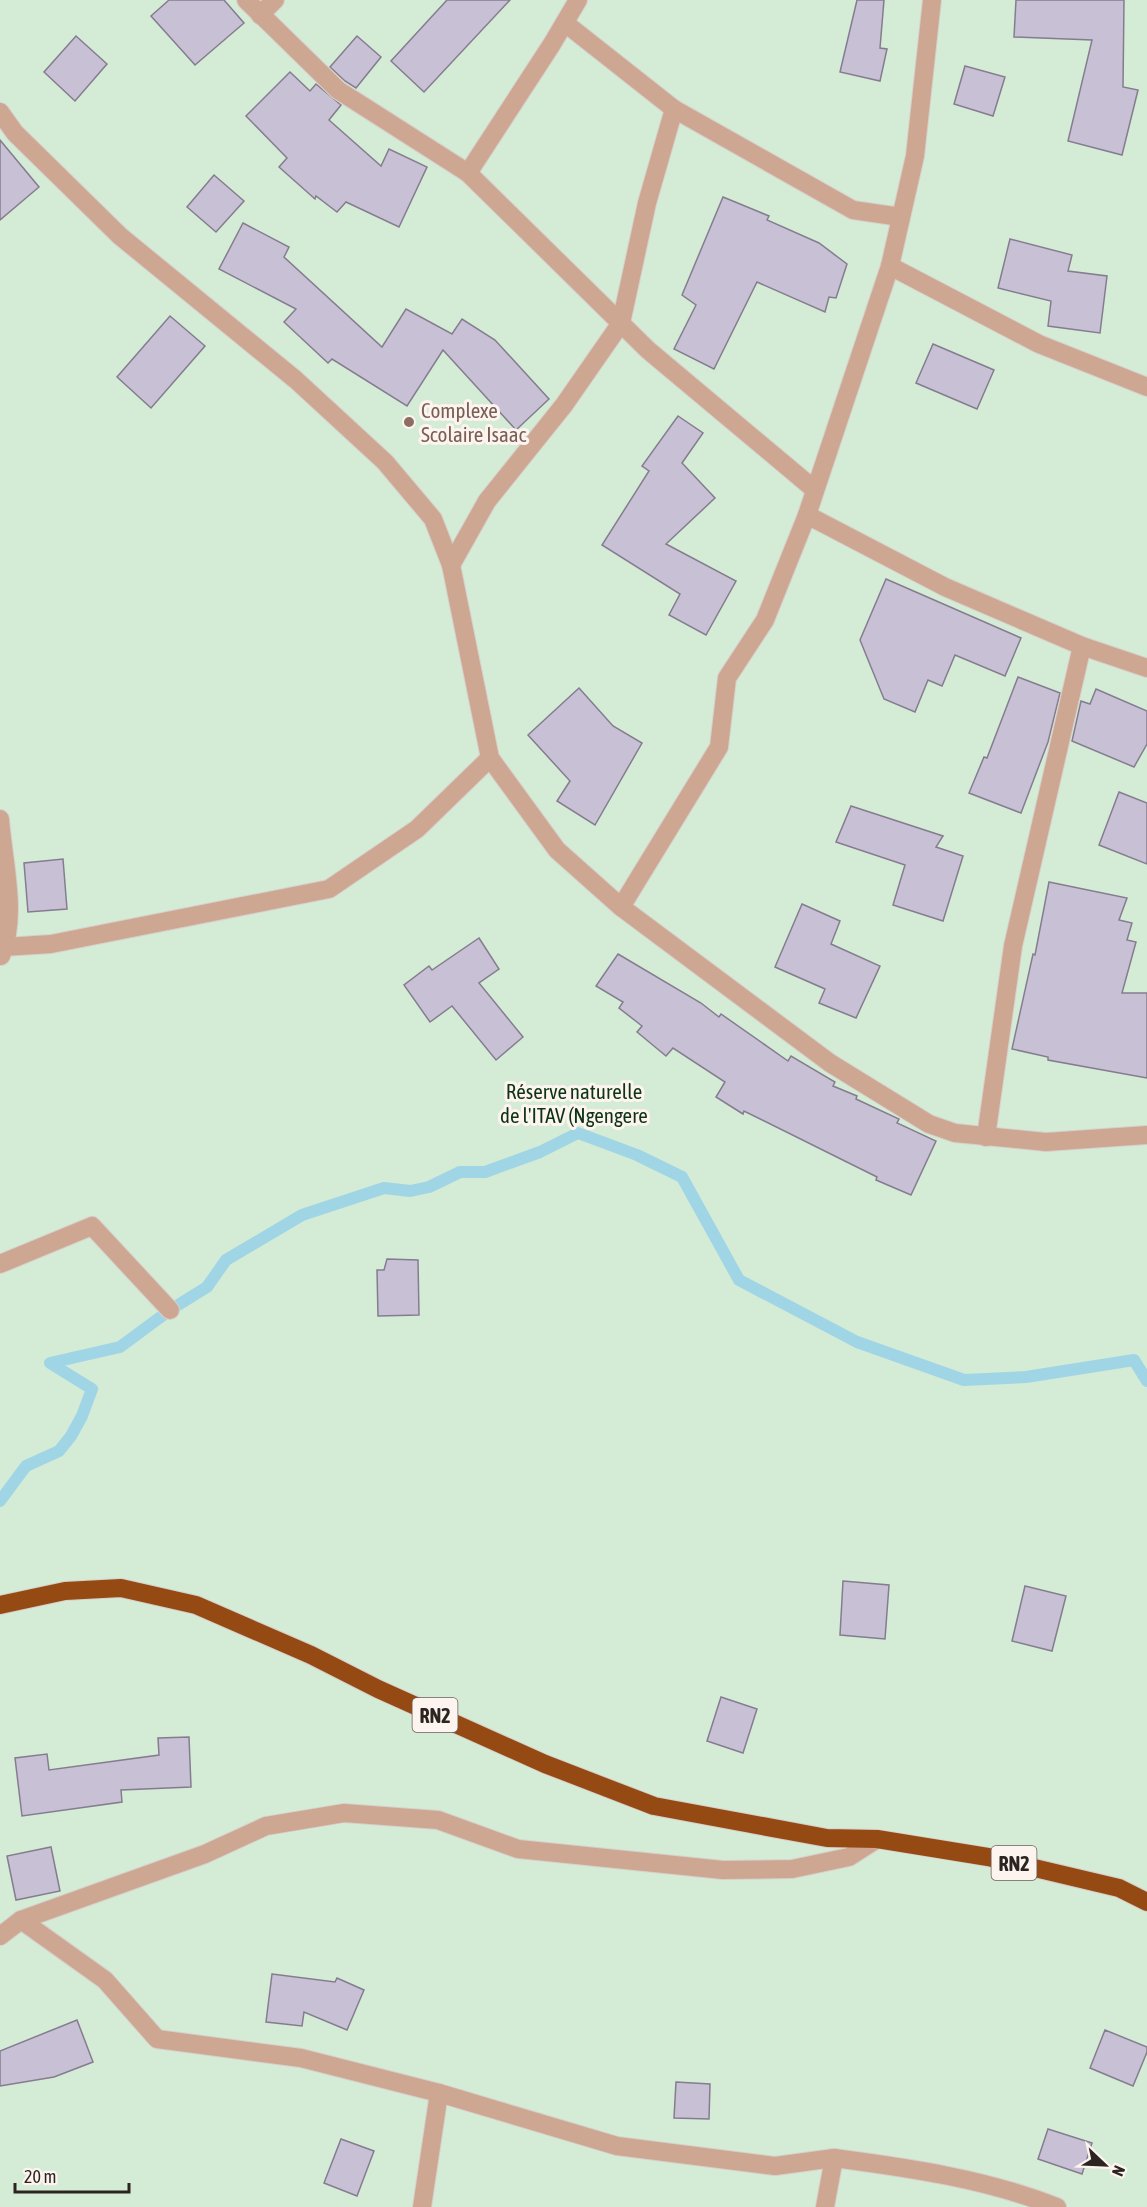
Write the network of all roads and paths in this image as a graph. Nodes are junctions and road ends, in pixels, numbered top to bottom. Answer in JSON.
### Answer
{"nodes":[{"id":1,"x":246,"y":0,"type":"edge"},
{"id":2,"x":275,"y":0,"type":"edge"},
{"id":3,"x":578,"y":0,"type":"edge"},
{"id":4,"x":933,"y":0,"type":"edge"},
{"id":5,"x":260,"y":15,"type":"junction"},
{"id":6,"x":565,"y":24,"type":"junction"},
{"id":7,"x":674,"y":109,"type":"junction"},
{"id":8,"x":0,"y":112,"type":"edge"},
{"id":9,"x":468,"y":173,"type":"junction"},
{"id":10,"x":901,"y":217,"type":"junction"},
{"id":11,"x":890,"y":266,"type":"junction"},
{"id":12,"x":621,"y":323,"type":"junction"},
{"id":13,"x":1147,"y":387,"type":"edge"},
{"id":14,"x":815,"y":490,"type":"junction"},
{"id":15,"x":807,"y":515,"type":"junction"},
{"id":16,"x":451,"y":565,"type":"junction"},
{"id":17,"x":1082,"y":646,"type":"junction"},
{"id":18,"x":1147,"y":668,"type":"edge"},
{"id":19,"x":490,"y":758,"type":"junction"},
{"id":20,"x":0,"y":819,"type":"edge"},
{"id":21,"x":621,"y":907,"type":"junction"},
{"id":22,"x":2,"y":952,"type":"edge"},
{"id":23,"x":1147,"y":1135,"type":"edge"},
{"id":24,"x":986,"y":1137,"type":"junction"},
{"id":25,"x":0,"y":1264,"type":"edge"},
{"id":26,"x":170,"y":1310,"type":"dead end"},
{"id":27,"x":0,"y":1605,"type":"edge"},
{"id":28,"x":877,"y":1839,"type":"junction"},
{"id":29,"x":1147,"y":1902,"type":"edge"},
{"id":30,"x":21,"y":1920,"type":"junction"},
{"id":31,"x":0,"y":1936,"type":"edge"},
{"id":32,"x":439,"y":2092,"type":"junction"},
{"id":33,"x":834,"y":2158,"type":"junction"},
{"id":34,"x":422,"y":2207,"type":"edge"},
{"id":35,"x":825,"y":2207,"type":"edge"},
{"id":36,"x":1057,"y":2207,"type":"edge"}],
"edges":[{"from":1,"to":5,"type":"street"},
{"from":2,"to":5,"type":"street"},
{"from":3,"to":6,"type":"street"},
{"from":4,"to":10,"type":"street"},
{"from":5,"to":9,"type":"street"},
{"from":6,"to":7,"type":"street"},
{"from":6,"to":9,"type":"street"},
{"from":7,"to":10,"type":"street"},
{"from":7,"to":12,"type":"street"},
{"from":8,"to":16,"type":"street"},
{"from":9,"to":12,"type":"street"},
{"from":10,"to":11,"type":"street"},
{"from":11,"to":13,"type":"street"},
{"from":11,"to":14,"type":"street"},
{"from":12,"to":14,"type":"street"},
{"from":12,"to":16,"type":"street"},
{"from":14,"to":15,"type":"street"},
{"from":15,"to":17,"type":"street"},
{"from":15,"to":21,"type":"street"},
{"from":16,"to":19,"type":"street"},
{"from":17,"to":18,"type":"street"},
{"from":17,"to":24,"type":"street"},
{"from":19,"to":21,"type":"street"},
{"from":19,"to":22,"type":"street"},
{"from":20,"to":22,"type":"street"},
{"from":21,"to":24,"type":"street"},
{"from":23,"to":24,"type":"street"},
{"from":25,"to":26,"type":"street"},
{"from":27,"to":28,"type":"highway","number":"RN2"},
{"from":28,"to":29,"type":"highway","number":"RN2"},
{"from":28,"to":30,"type":"street"},
{"from":30,"to":31,"type":"street"},
{"from":30,"to":32,"type":"street"},
{"from":32,"to":33,"type":"street"},
{"from":32,"to":34,"type":"street"},
{"from":33,"to":35,"type":"street"},
{"from":33,"to":36,"type":"street"}]}
